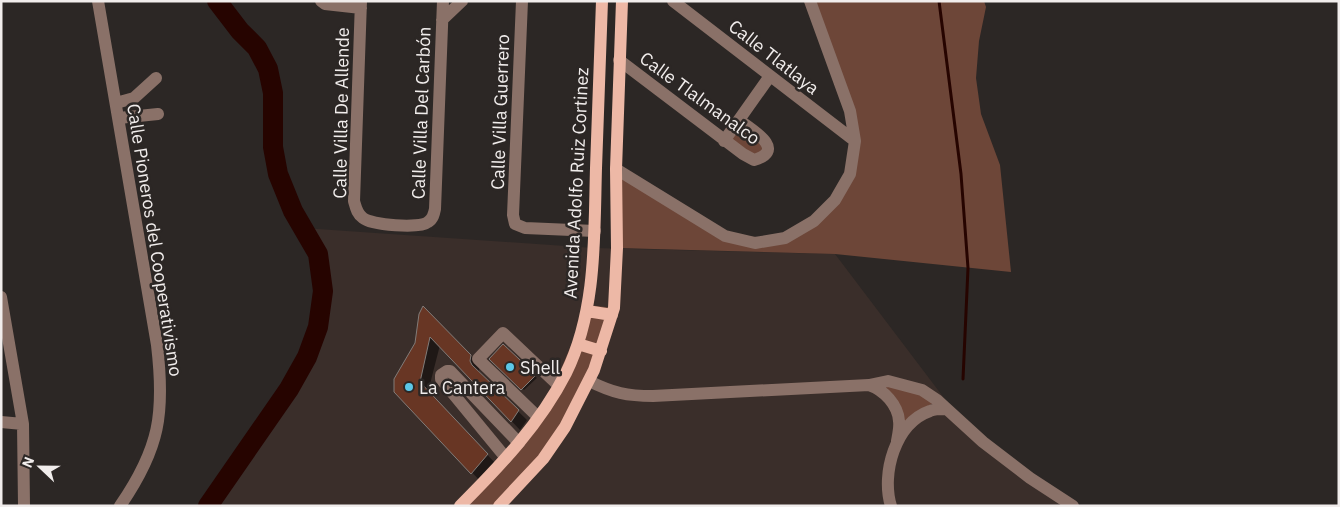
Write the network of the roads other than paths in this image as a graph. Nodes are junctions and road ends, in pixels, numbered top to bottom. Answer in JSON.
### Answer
{"nodes":[{"id":1,"x":98,"y":1,"type":"edge"},
{"id":2,"x":320,"y":1,"type":"edge"},
{"id":3,"x":443,"y":1,"type":"edge"},
{"id":4,"x":462,"y":1,"type":"edge"},
{"id":5,"x":522,"y":1,"type":"edge"},
{"id":6,"x":602,"y":1,"type":"edge"},
{"id":7,"x":622,"y":1,"type":"edge"},
{"id":8,"x":673,"y":1,"type":"edge"},
{"id":9,"x":802,"y":1,"type":"edge"},
{"id":10,"x":361,"y":5,"type":"edge"},
{"id":11,"x":812,"y":5,"type":"edge"},
{"id":12,"x":442,"y":20,"type":"junction"},
{"id":13,"x":619,"y":60,"type":"junction"},
{"id":14,"x":770,"y":76,"type":"junction"},
{"id":15,"x":156,"y":78,"type":"dead end"},
{"id":16,"x":116,"y":103,"type":"junction"},
{"id":17,"x":158,"y":114,"type":"dead end"},
{"id":18,"x":119,"y":118,"type":"junction"},
{"id":19,"x":738,"y":120,"type":"junction"},
{"id":20,"x":724,"y":140,"type":"junction"},
{"id":21,"x":855,"y":141,"type":"junction"},
{"id":22,"x":616,"y":169,"type":"junction"},
{"id":23,"x":427,"y":224,"type":"joint"},
{"id":24,"x":595,"y":231,"type":"junction"},
{"id":25,"x":1,"y":297,"type":"edge"},
{"id":26,"x":587,"y":311,"type":"junction"},
{"id":27,"x":612,"y":314,"type":"junction"},
{"id":28,"x":578,"y":344,"type":"junction"},
{"id":29,"x":601,"y":351,"type":"junction"},
{"id":30,"x":589,"y":381,"type":"junction"},
{"id":31,"x":558,"y":385,"type":"junction"},
{"id":32,"x":869,"y":385,"type":"junction"},
{"id":33,"x":479,"y":402,"type":"junction"},
{"id":34,"x":945,"y":408,"type":"junction"},
{"id":35,"x":468,"y":412,"type":"junction"},
{"id":36,"x":538,"y":418,"type":"junction"},
{"id":37,"x":1,"y":422,"type":"edge"},
{"id":38,"x":23,"y":424,"type":"junction"},
{"id":39,"x":519,"y":443,"type":"junction"},
{"id":40,"x":896,"y":446,"type":"junction"},
{"id":41,"x":506,"y":458,"type":"junction"},
{"id":42,"x":24,"y":506,"type":"edge"},
{"id":43,"x":120,"y":506,"type":"edge"},
{"id":44,"x":460,"y":506,"type":"edge"},
{"id":45,"x":500,"y":506,"type":"edge"},
{"id":46,"x":892,"y":506,"type":"edge"},
{"id":47,"x":1073,"y":506,"type":"edge"}],
"edges":[{"from":1,"to":16,"type":"street","name":"Calle Pioneros del Cooperativismo"},
{"from":2,"to":10,"type":"street"},
{"from":3,"to":12,"type":"street","name":"Calle Villa Del Carbón"},
{"from":4,"to":12,"type":"street"},
{"from":5,"to":24,"type":"street","name":"Calle Villa Guerrero"},
{"from":6,"to":24,"type":"main road","name":"Avenida Adolfo Ruiz Cortinez"},
{"from":7,"to":13,"type":"main road","name":"Avenida Adolfo Ruiz Cortinez"},
{"from":8,"to":14,"type":"street","name":"Calle Tlatlaya"},
{"from":9,"to":11,"type":"street"},
{"from":10,"to":23,"type":"street","name":"Calle Villa De Allende"},
{"from":11,"to":21,"type":"street"},
{"from":12,"to":23,"type":"street","name":"Calle Villa Del Carbón"},
{"from":13,"to":20,"type":"street","name":"Calle Tlalmanalco"},
{"from":13,"to":22,"type":"main road","name":"Avenida Adolfo Ruiz Cortinez"},
{"from":14,"to":19,"type":"street"},
{"from":14,"to":21,"type":"street","name":"Calle Tlatlaya"},
{"from":15,"to":16,"type":"street"},
{"from":16,"to":18,"type":"street","name":"Calle Pioneros del Cooperativismo"},
{"from":17,"to":18,"type":"street"},
{"from":18,"to":43,"type":"street","name":"Calle Pioneros del Cooperativismo"},
{"from":19,"to":20,"type":"street"},
{"from":19,"to":20,"type":"street","name":"Calle Tlalmanalco"},
{"from":21,"to":22,"type":"street"},
{"from":22,"to":27,"type":"main road","name":"Avenida Adolfo Ruiz Cortinez"},
{"from":24,"to":26,"type":"main road","name":"Avenida Adolfo Ruiz Cortinez"},
{"from":25,"to":38,"type":"street"},
{"from":26,"to":27,"type":"main road"},
{"from":26,"to":28,"type":"main road","name":"Avenida Adolfo Ruiz Cortinez"},
{"from":27,"to":29,"type":"main road","name":"Avenida Adolfo Ruiz Cortinez"},
{"from":28,"to":29,"type":"main road"},
{"from":28,"to":31,"type":"main road","name":"Avenida Adolfo Ruiz Cortinez"},
{"from":29,"to":30,"type":"main road","name":"Avenida Adolfo Ruiz Cortinez"},
{"from":30,"to":32,"type":"street"},
{"from":30,"to":45,"type":"main road","name":"Avenida Adolfo Ruiz Cortinez"},
{"from":31,"to":36,"type":"main road","name":"Avenida Adolfo Ruiz Cortinez"},
{"from":31,"to":36,"type":"street"},
{"from":32,"to":34,"type":"street"},
{"from":32,"to":40,"type":"street"},
{"from":33,"to":35,"type":"street"},
{"from":33,"to":35,"type":"street"},
{"from":33,"to":39,"type":"street"},
{"from":34,"to":40,"type":"street"},
{"from":34,"to":47,"type":"street"},
{"from":35,"to":41,"type":"street"},
{"from":36,"to":39,"type":"main road","name":"Avenida Adolfo Ruiz Cortinez"},
{"from":37,"to":38,"type":"street"},
{"from":38,"to":42,"type":"street"},
{"from":39,"to":41,"type":"main road","name":"Avenida Adolfo Ruiz Cortinez"},
{"from":40,"to":46,"type":"street"},
{"from":41,"to":44,"type":"main road","name":"Avenida Adolfo Ruiz Cortinez"}]}
